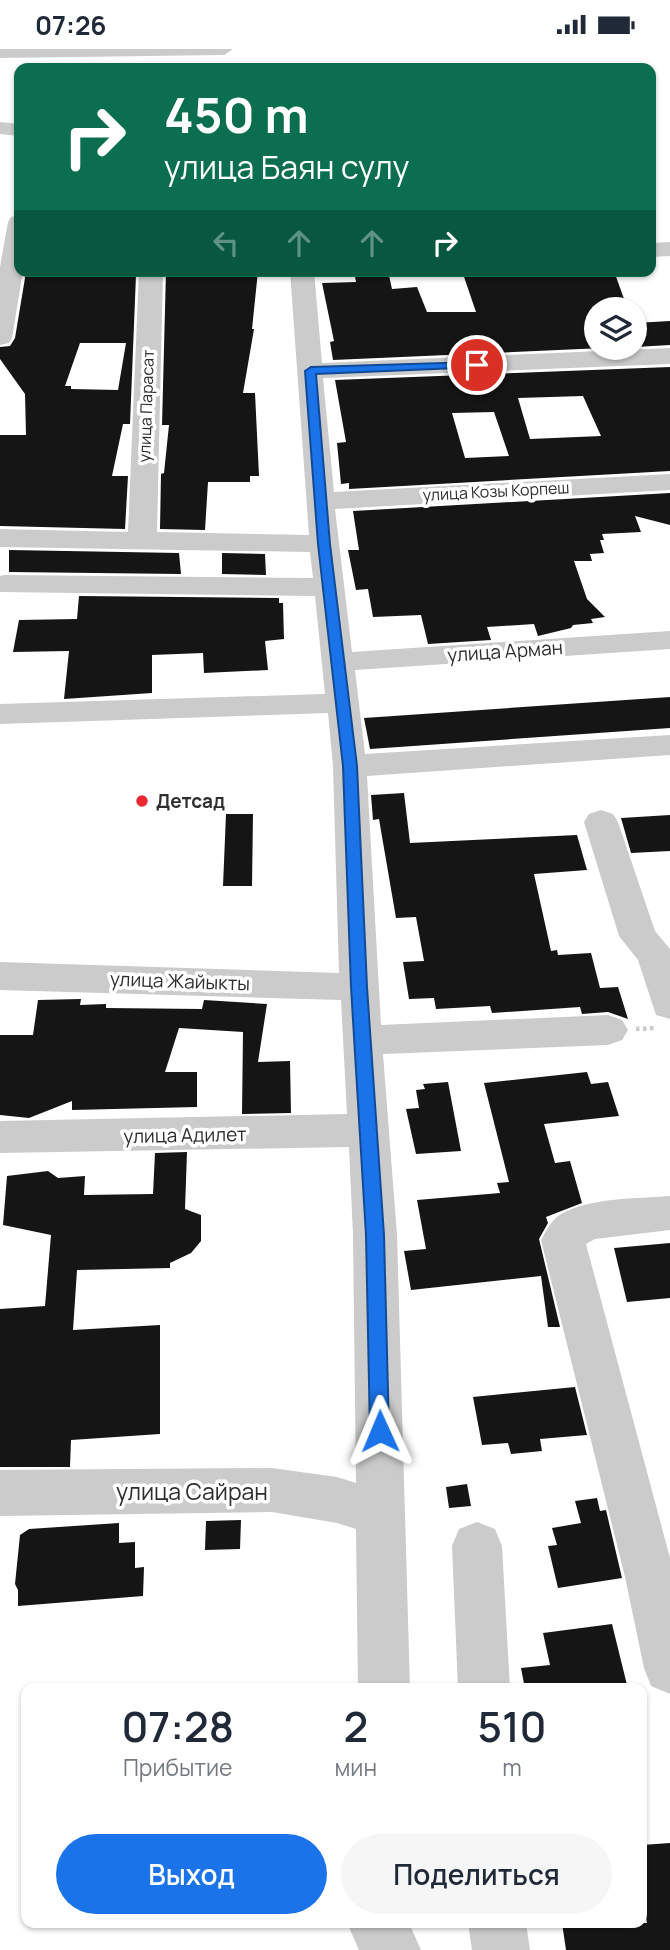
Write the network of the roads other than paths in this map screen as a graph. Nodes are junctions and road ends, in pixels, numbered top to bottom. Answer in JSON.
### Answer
{"nodes":[{"id":1,"x":224,"y":49,"type":"edge"},
{"id":2,"x":1,"y":52,"type":"edge"},
{"id":3,"x":77,"y":56,"type":"edge"},
{"id":4,"x":149,"y":56,"type":"edge"},
{"id":5,"x":14,"y":253,"type":"edge"},
{"id":6,"x":151,"y":277,"type":"edge"},
{"id":7,"x":303,"y":277,"type":"edge"},
{"id":8,"x":0,"y":338,"type":"edge"},
{"id":9,"x":670,"y":356,"type":"edge"},
{"id":10,"x":311,"y":371,"type":"junction"},
{"id":11,"x":670,"y":482,"type":"edge"},
{"id":12,"x":323,"y":501,"type":"junction"},
{"id":13,"x":0,"y":538,"type":"edge"},
{"id":14,"x":142,"y":541,"type":"junction"},
{"id":15,"x":324,"y":544,"type":"junction"},
{"id":16,"x":4,"y":584,"type":"dead end"},
{"id":17,"x":329,"y":587,"type":"junction"},
{"id":18,"x":670,"y":640,"type":"edge"},
{"id":19,"x":339,"y":661,"type":"junction"},
{"id":20,"x":343,"y":703,"type":"junction"},
{"id":21,"x":0,"y":714,"type":"edge"},
{"id":22,"x":670,"y":745,"type":"edge"},
{"id":23,"x":350,"y":766,"type":"junction"},
{"id":24,"x":601,"y":822,"type":"dead end"},
{"id":25,"x":0,"y":976,"type":"edge"},
{"id":26,"x":359,"y":987,"type":"junction"},
{"id":27,"x":670,"y":1005,"type":"edge"},
{"id":28,"x":608,"y":1030,"type":"dead end"},
{"id":29,"x":363,"y":1040,"type":"junction"},
{"id":30,"x":369,"y":1130,"type":"junction"},
{"id":31,"x":0,"y":1137,"type":"edge"},
{"id":32,"x":670,"y":1213,"type":"edge"},
{"id":33,"x":0,"y":1493,"type":"edge"},
{"id":34,"x":382,"y":1515,"type":"junction"},
{"id":35,"x":477,"y":1546,"type":"dead end"},
{"id":36,"x":670,"y":1668,"type":"edge"},
{"id":37,"x":384,"y":1683,"type":"edge"},
{"id":38,"x":484,"y":1683,"type":"edge"},
{"id":39,"x":369,"y":1928,"type":"edge"},
{"id":40,"x":379,"y":1928,"type":"edge"},
{"id":41,"x":498,"y":1928,"type":"edge"},
{"id":42,"x":366,"y":1950,"type":"edge"},
{"id":43,"x":392,"y":1950,"type":"edge"},
{"id":44,"x":500,"y":1950,"type":"edge"}],
"edges":[{"from":1,"to":4,"type":"street"},
{"from":2,"to":3,"type":"street"},
{"from":3,"to":4,"type":"street"},
{"from":5,"to":8,"type":"street"},
{"from":6,"to":14,"type":"street","name":"улица Парасат"},
{"from":7,"to":10,"type":"street"},
{"from":9,"to":10,"type":"street"},
{"from":10,"to":12,"type":"street"},
{"from":11,"to":12,"type":"street","name":"улица Козы Корпеш"},
{"from":12,"to":15,"type":"street"},
{"from":13,"to":14,"type":"street"},
{"from":14,"to":15,"type":"street"},
{"from":15,"to":17,"type":"street"},
{"from":16,"to":17,"type":"street"},
{"from":17,"to":19,"type":"street"},
{"from":18,"to":19,"type":"street","name":"улица Арман"},
{"from":19,"to":20,"type":"street"},
{"from":20,"to":21,"type":"street"},
{"from":20,"to":23,"type":"street"},
{"from":22,"to":23,"type":"street"},
{"from":23,"to":26,"type":"street"},
{"from":24,"to":27,"type":"street"},
{"from":25,"to":26,"type":"street","name":"улица Жайыкты"},
{"from":26,"to":29,"type":"street"},
{"from":28,"to":29,"type":"street"},
{"from":29,"to":30,"type":"street"},
{"from":30,"to":31,"type":"street","name":"улица Адилет"},
{"from":30,"to":34,"type":"street"},
{"from":32,"to":36,"type":"street"},
{"from":33,"to":34,"type":"street","name":"улица Сайран"},
{"from":34,"to":37,"type":"street"},
{"from":35,"to":38,"type":"street"},
{"from":39,"to":42,"type":"street"},
{"from":40,"to":43,"type":"street"},
{"from":41,"to":44,"type":"street"}]}
